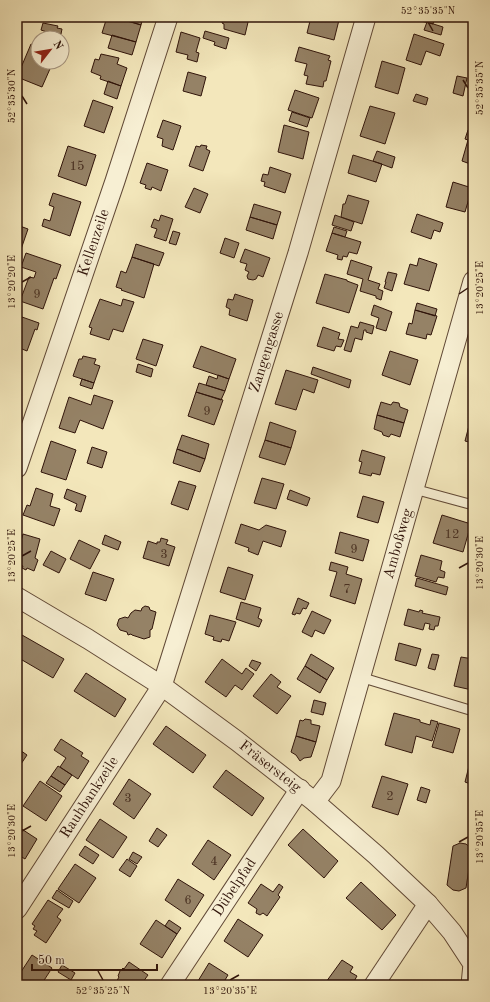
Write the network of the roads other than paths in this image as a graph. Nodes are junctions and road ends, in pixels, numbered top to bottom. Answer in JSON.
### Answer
{"nodes":[{"id":1,"x":168,"y":17,"type":"edge"},
{"id":2,"x":366,"y":17,"type":"edge"},
{"id":3,"x":471,"y":293,"type":"edge"},
{"id":4,"x":17,"y":468,"type":"edge"},
{"id":5,"x":414,"y":489,"type":"junction"},
{"id":6,"x":473,"y":505,"type":"edge"},
{"id":7,"x":18,"y":599,"type":"edge"},
{"id":8,"x":360,"y":677,"type":"junction"},
{"id":9,"x":162,"y":686,"type":"junction"},
{"id":10,"x":473,"y":710,"type":"edge"},
{"id":11,"x":300,"y":789,"type":"junction"},
{"id":12,"x":315,"y":802,"type":"junction"},
{"id":13,"x":428,"y":904,"type":"junction"},
{"id":14,"x":17,"y":909,"type":"edge"},
{"id":15,"x":170,"y":985,"type":"edge"},
{"id":16,"x":374,"y":985,"type":"edge"},
{"id":17,"x":471,"y":985,"type":"edge"}],
"edges":[{"from":1,"to":4,"type":"street","name":"Kellenzeile"},
{"from":2,"to":9,"type":"street","name":"Zangengasse"},
{"from":3,"to":5,"type":"street","name":"Amboßweg"},
{"from":5,"to":6,"type":"lane"},
{"from":5,"to":8,"type":"street","name":"Amboßweg"},
{"from":7,"to":9,"type":"street","name":"Fräsersteig"},
{"from":8,"to":10,"type":"lane"},
{"from":8,"to":12,"type":"street","name":"Amboßweg"},
{"from":9,"to":11,"type":"street","name":"Fräsersteig"},
{"from":9,"to":14,"type":"street","name":"Rauhbankzeile"},
{"from":11,"to":12,"type":"street","name":"Fräsersteig"},
{"from":11,"to":15,"type":"street","name":"Dübelpfad"},
{"from":12,"to":13,"type":"street","name":"Fräsersteig"},
{"from":13,"to":16,"type":"street"},
{"from":13,"to":17,"type":"street","name":"Fräsersteig"}]}
